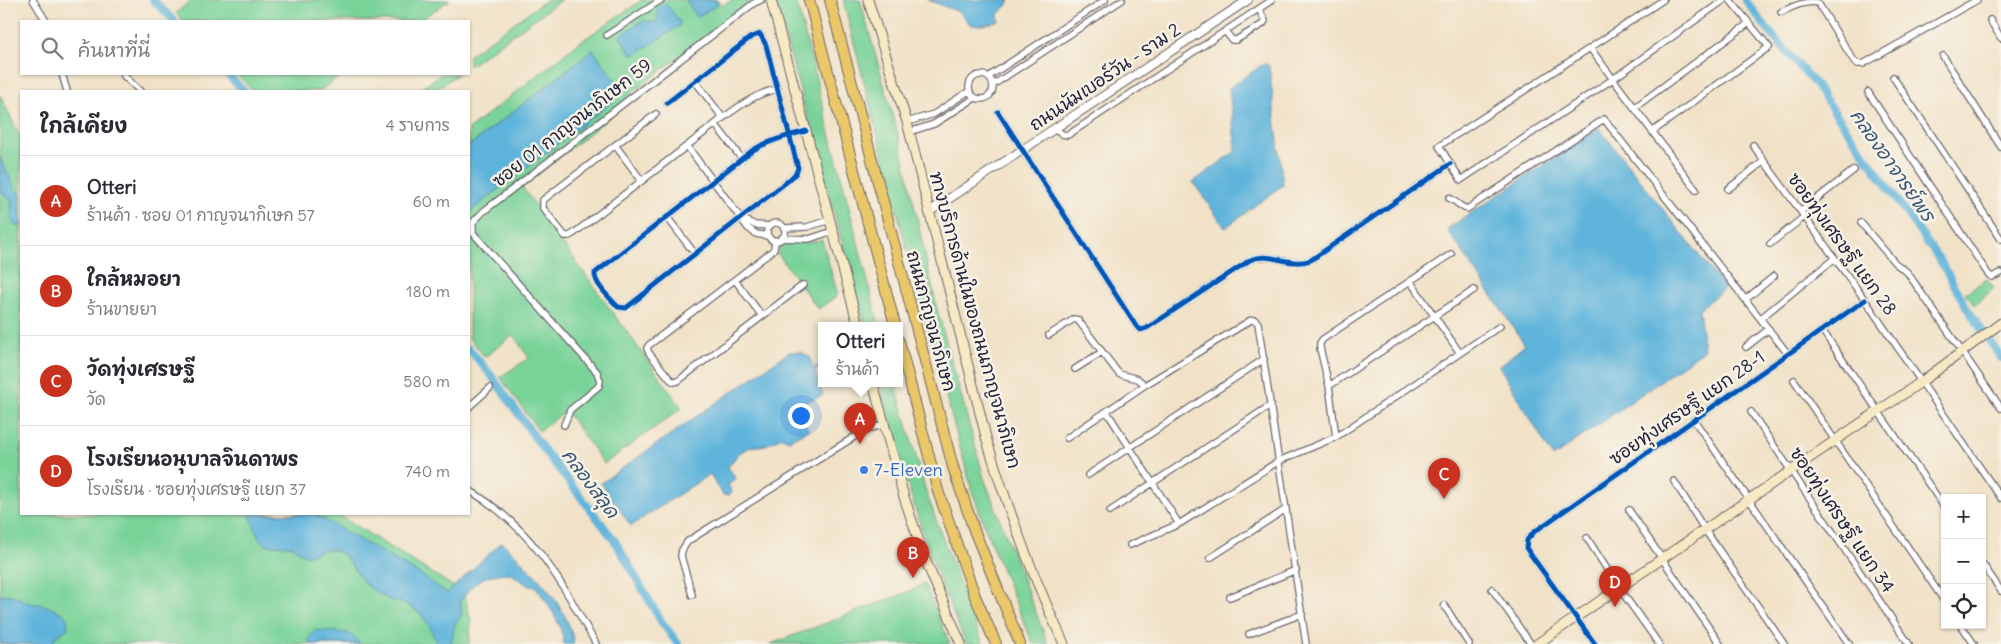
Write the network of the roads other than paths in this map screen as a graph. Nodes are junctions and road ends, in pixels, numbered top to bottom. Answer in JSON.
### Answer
{"nodes":[{"id":1,"x":33,"y":0,"type":"edge"},
{"id":2,"x":661,"y":0,"type":"edge"},
{"id":3,"x":761,"y":0,"type":"edge"},
{"id":4,"x":771,"y":0,"type":"edge"},
{"id":5,"x":808,"y":0,"type":"edge"},
{"id":6,"x":830,"y":0,"type":"edge"},
{"id":7,"x":868,"y":0,"type":"edge"},
{"id":8,"x":1105,"y":0,"type":"edge"},
{"id":9,"x":1122,"y":0,"type":"edge"},
{"id":10,"x":1248,"y":0,"type":"edge"},
{"id":11,"x":1272,"y":0,"type":"edge"},
{"id":12,"x":1662,"y":0,"type":"edge"},
{"id":13,"x":1724,"y":0,"type":"edge"},
{"id":14,"x":1730,"y":0,"type":"edge"},
{"id":15,"x":1977,"y":0,"type":"edge"},
{"id":16,"x":1259,"y":9,"type":"junction"},
{"id":17,"x":1781,"y":12,"type":"dead end"},
{"id":18,"x":45,"y":20,"type":"edge"},
{"id":19,"x":1990,"y":20,"type":"dead end"},
{"id":20,"x":1749,"y":23,"type":"junction"},
{"id":21,"x":1212,"y":24,"type":"junction"},
{"id":22,"x":1222,"y":33,"type":"junction"},
{"id":23,"x":607,"y":35,"type":"dead end"},
{"id":24,"x":2001,"y":38,"type":"edge"},
{"id":25,"x":1590,"y":48,"type":"junction"},
{"id":26,"x":1943,"y":56,"type":"dead end"},
{"id":27,"x":1136,"y":74,"type":"junction"},
{"id":28,"x":62,"y":75,"type":"edge"},
{"id":29,"x":124,"y":76,"type":"dead end"},
{"id":30,"x":988,"y":77,"type":"junction"},
{"id":31,"x":1893,"y":77,"type":"dead end"},
{"id":32,"x":1613,"y":79,"type":"junction"},
{"id":33,"x":695,"y":81,"type":"junction"},
{"id":34,"x":1144,"y":85,"type":"junction"},
{"id":35,"x":993,"y":86,"type":"junction"},
{"id":36,"x":778,"y":89,"type":"junction"},
{"id":37,"x":66,"y":90,"type":"edge"},
{"id":38,"x":139,"y":90,"type":"edge"},
{"id":39,"x":969,"y":91,"type":"junction"},
{"id":40,"x":1868,"y":92,"type":"dead end"},
{"id":41,"x":975,"y":98,"type":"junction"},
{"id":42,"x":667,"y":103,"type":"dead end"},
{"id":43,"x":1634,"y":108,"type":"junction"},
{"id":44,"x":998,"y":112,"type":"dead end"},
{"id":45,"x":656,"y":114,"type":"dead end"},
{"id":46,"x":723,"y":118,"type":"junction"},
{"id":47,"x":907,"y":122,"type":"junction"},
{"id":48,"x":715,"y":124,"type":"junction"},
{"id":49,"x":1055,"y":128,"type":"junction"},
{"id":50,"x":806,"y":131,"type":"junction"},
{"id":51,"x":909,"y":132,"type":"junction"},
{"id":52,"x":1652,"y":132,"type":"junction"},
{"id":53,"x":789,"y":135,"type":"junction"},
{"id":54,"x":614,"y":145,"type":"junction"},
{"id":55,"x":1753,"y":145,"type":"dead end"},
{"id":56,"x":687,"y":146,"type":"junction"},
{"id":57,"x":2001,"y":147,"type":"edge"},
{"id":58,"x":1023,"y":149,"type":"junction"},
{"id":59,"x":742,"y":159,"type":"junction"},
{"id":60,"x":1764,"y":161,"type":"junction"},
{"id":61,"x":1450,"y":164,"type":"junction"},
{"id":62,"x":1854,"y":170,"type":"dead end"},
{"id":63,"x":642,"y":180,"type":"junction"},
{"id":64,"x":714,"y":181,"type":"junction"},
{"id":65,"x":1728,"y":189,"type":"dead end"},
{"id":66,"x":1696,"y":190,"type":"dead end"},
{"id":67,"x":1449,"y":198,"type":"dead end"},
{"id":68,"x":929,"y":212,"type":"junction"},
{"id":69,"x":1803,"y":214,"type":"junction"},
{"id":70,"x":667,"y":217,"type":"junction"},
{"id":71,"x":742,"y":218,"type":"junction"},
{"id":72,"x":830,"y":220,"type":"junction"},
{"id":73,"x":1861,"y":222,"type":"dead end"},
{"id":74,"x":770,"y":226,"type":"junction"},
{"id":75,"x":784,"y":228,"type":"junction"},
{"id":76,"x":833,"y":231,"type":"junction"},
{"id":77,"x":768,"y":236,"type":"junction"},
{"id":78,"x":778,"y":239,"type":"junction"},
{"id":79,"x":2001,"y":239,"type":"edge"},
{"id":80,"x":1770,"y":244,"type":"dead end"},
{"id":81,"x":695,"y":254,"type":"junction"},
{"id":82,"x":1451,"y":254,"type":"dead end"},
{"id":83,"x":1835,"y":258,"type":"junction"},
{"id":84,"x":2001,"y":273,"type":"edge"},
{"id":85,"x":1774,"y":276,"type":"dead end"},
{"id":86,"x":735,"y":280,"type":"junction"},
{"id":87,"x":1410,"y":281,"type":"junction"},
{"id":88,"x":803,"y":286,"type":"dead end"},
{"id":89,"x":1474,"y":290,"type":"dead end"},
{"id":90,"x":1746,"y":299,"type":"junction"},
{"id":91,"x":1865,"y":300,"type":"junction"},
{"id":92,"x":762,"y":316,"type":"junction"},
{"id":93,"x":1435,"y":316,"type":"junction"},
{"id":94,"x":1761,"y":318,"type":"junction"},
{"id":95,"x":857,"y":322,"type":"edge"},
{"id":96,"x":894,"y":322,"type":"edge"},
{"id":97,"x":2001,"y":323,"type":"edge"},
{"id":98,"x":1500,"y":326,"type":"dead end"},
{"id":99,"x":1769,"y":329,"type":"junction"},
{"id":100,"x":1822,"y":330,"type":"junction"},
{"id":101,"x":1049,"y":335,"type":"dead end"},
{"id":102,"x":1746,"y":347,"type":"dead end"},
{"id":103,"x":1102,"y":352,"type":"junction"},
{"id":104,"x":1460,"y":353,"type":"junction"},
{"id":105,"x":1962,"y":353,"type":"junction"},
{"id":106,"x":1788,"y":354,"type":"junction"},
{"id":107,"x":903,"y":356,"type":"edge"},
{"id":108,"x":1264,"y":359,"type":"junction"},
{"id":109,"x":1075,"y":369,"type":"dead end"},
{"id":110,"x":1794,"y":380,"type":"dead end"},
{"id":111,"x":1921,"y":382,"type":"junction"},
{"id":112,"x":1145,"y":385,"type":"junction"},
{"id":113,"x":1329,"y":386,"type":"junction"},
{"id":114,"x":874,"y":387,"type":"edge"},
{"id":115,"x":490,"y":388,"type":"dead end"},
{"id":116,"x":1271,"y":405,"type":"junction"},
{"id":117,"x":470,"y":406,"type":"edge"},
{"id":118,"x":2001,"y":408,"type":"edge"},
{"id":119,"x":1879,"y":410,"type":"junction"},
{"id":120,"x":1107,"y":412,"type":"junction"},
{"id":121,"x":1750,"y":412,"type":"dead end"},
{"id":122,"x":1694,"y":420,"type":"junction"},
{"id":123,"x":564,"y":425,"type":"dead end"},
{"id":124,"x":883,"y":425,"type":"junction"},
{"id":125,"x":1336,"y":437,"type":"junction"},
{"id":126,"x":1067,"y":438,"type":"dead end"},
{"id":127,"x":1835,"y":441,"type":"junction"},
{"id":128,"x":1130,"y":448,"type":"junction"},
{"id":129,"x":1279,"y":461,"type":"junction"},
{"id":130,"x":1790,"y":471,"type":"junction"},
{"id":131,"x":1088,"y":475,"type":"dead end"},
{"id":132,"x":1674,"y":481,"type":"dead end"},
{"id":133,"x":1152,"y":483,"type":"junction"},
{"id":134,"x":470,"y":491,"type":"edge"},
{"id":135,"x":2001,"y":498,"type":"edge"},
{"id":136,"x":1748,"y":500,"type":"junction"},
{"id":137,"x":1941,"y":502,"type":"edge"},
{"id":138,"x":1286,"y":509,"type":"junction"},
{"id":139,"x":1629,"y":510,"type":"dead end"},
{"id":140,"x":1110,"y":511,"type":"dead end"},
{"id":141,"x":1179,"y":524,"type":"junction"},
{"id":142,"x":1705,"y":530,"type":"junction"},
{"id":143,"x":1587,"y":538,"type":"dead end"},
{"id":144,"x":1130,"y":545,"type":"dead end"},
{"id":145,"x":1210,"y":558,"type":"dead end"},
{"id":146,"x":1661,"y":559,"type":"junction"},
{"id":147,"x":1986,"y":569,"type":"edge"},
{"id":148,"x":1296,"y":570,"type":"junction"},
{"id":149,"x":1619,"y":588,"type":"junction"},
{"id":150,"x":1492,"y":589,"type":"dead end"},
{"id":151,"x":2001,"y":591,"type":"edge"},
{"id":152,"x":692,"y":595,"type":"dead end"},
{"id":153,"x":1941,"y":596,"type":"edge"},
{"id":154,"x":1230,"y":597,"type":"dead end"},
{"id":155,"x":1444,"y":605,"type":"dead end"},
{"id":156,"x":1302,"y":614,"type":"junction"},
{"id":157,"x":1576,"y":617,"type":"junction"},
{"id":158,"x":1964,"y":629,"type":"edge"},
{"id":159,"x":1249,"y":634,"type":"dead end"},
{"id":160,"x":596,"y":644,"type":"edge"},
{"id":161,"x":962,"y":644,"type":"edge"},
{"id":162,"x":996,"y":644,"type":"edge"},
{"id":163,"x":1020,"y":644,"type":"edge"},
{"id":164,"x":1064,"y":644,"type":"edge"},
{"id":165,"x":1306,"y":644,"type":"edge"},
{"id":166,"x":1469,"y":644,"type":"edge"},
{"id":167,"x":1531,"y":644,"type":"edge"},
{"id":168,"x":1537,"y":644,"type":"edge"},
{"id":169,"x":1595,"y":644,"type":"edge"},
{"id":170,"x":1658,"y":644,"type":"edge"},
{"id":171,"x":1720,"y":644,"type":"edge"},
{"id":172,"x":1784,"y":644,"type":"edge"},
{"id":173,"x":1849,"y":644,"type":"edge"},
{"id":174,"x":1909,"y":644,"type":"edge"},
{"id":175,"x":1974,"y":644,"type":"edge"}],
"edges":[{"from":1,"to":18,"type":"street"},
{"from":2,"to":23,"type":"street"},
{"from":3,"to":123,"type":"street","name":"ซอย 01 กาญจนาภิเษก 59"},
{"from":4,"to":50,"type":"main road"},
{"from":5,"to":96,"type":"highway","name":"ถนนกาญจนาภิเษก"},
{"from":6,"to":163,"type":"highway","name":"ถนนกาญจนาภิเษก"},
{"from":7,"to":47,"type":"main road","name":"ทางบริการด้านในของถนนกาญจนาภิเษก"},
{"from":8,"to":30,"type":"street"},
{"from":9,"to":35,"type":"street"},
{"from":10,"to":21,"type":"street","name":"ถนนนัมเบอร์วัน - ราม 2"},
{"from":11,"to":16,"type":"street"},
{"from":12,"to":25,"type":"street"},
{"from":13,"to":32,"type":"street"},
{"from":14,"to":20,"type":"street"},
{"from":15,"to":17,"type":"street"},
{"from":16,"to":22,"type":"street"},
{"from":16,"to":22,"type":"street"},
{"from":19,"to":24,"type":"street"},
{"from":20,"to":43,"type":"street"},
{"from":20,"to":52,"type":"street"},
{"from":21,"to":22,"type":"street"},
{"from":21,"to":27,"type":"street","name":"ถนนนัมเบอร์วัน - ราม 2"},
{"from":22,"to":34,"type":"street"},
{"from":25,"to":32,"type":"street"},
{"from":25,"to":61,"type":"street"},
{"from":26,"to":57,"type":"street"},
{"from":27,"to":34,"type":"street"},
{"from":27,"to":49,"type":"street","name":"ถนนนัมเบอร์วัน - ราม 2"},
{"from":28,"to":37,"type":"street"},
{"from":29,"to":38,"type":"street"},
{"from":30,"to":35,"type":"street"},
{"from":30,"to":39,"type":"street"},
{"from":31,"to":79,"type":"street"},
{"from":32,"to":43,"type":"street"},
{"from":32,"to":61,"type":"street"},
{"from":33,"to":36,"type":"street"},
{"from":33,"to":42,"type":"street"},
{"from":33,"to":46,"type":"street"},
{"from":34,"to":49,"type":"street"},
{"from":35,"to":41,"type":"street"},
{"from":36,"to":46,"type":"street"},
{"from":36,"to":53,"type":"street"},
{"from":39,"to":41,"type":"street"},
{"from":39,"to":47,"type":"street"},
{"from":40,"to":84,"type":"street"},
{"from":41,"to":51,"type":"street"},
{"from":43,"to":52,"type":"street"},
{"from":44,"to":58,"type":"street"},
{"from":45,"to":54,"type":"street"},
{"from":46,"to":48,"type":"street"},
{"from":47,"to":51,"type":"main road","name":"ทางบริการด้านในของถนนกาญจนาภิเษก"},
{"from":48,"to":56,"type":"street"},
{"from":48,"to":59,"type":"street"},
{"from":49,"to":58,"type":"street","name":"ถนนนัมเบอร์วัน - ราม 2"},
{"from":50,"to":53,"type":"street"},
{"from":50,"to":72,"type":"main road"},
{"from":51,"to":68,"type":"main road","name":"ทางบริการด้านในของถนนกาญจนาภิเษก"},
{"from":52,"to":66,"type":"street"},
{"from":53,"to":59,"type":"street"},
{"from":53,"to":71,"type":"street"},
{"from":54,"to":63,"type":"street"},
{"from":54,"to":63,"type":"street"},
{"from":55,"to":60,"type":"street","name":"ซอยทุ่งเศรษฐี แยก 28"},
{"from":56,"to":63,"type":"street"},
{"from":56,"to":64,"type":"street"},
{"from":58,"to":61,"type":"street"},
{"from":58,"to":68,"type":"street","name":"ถนนนัมเบอร์วัน - ราม 2"},
{"from":59,"to":64,"type":"street"},
{"from":60,"to":65,"type":"street"},
{"from":60,"to":69,"type":"street","name":"ซอยทุ่งเศรษฐี แยก 28"},
{"from":62,"to":69,"type":"street"},
{"from":64,"to":70,"type":"street"},
{"from":64,"to":71,"type":"street"},
{"from":67,"to":90,"type":"street"},
{"from":68,"to":164,"type":"main road","name":"ทางบริการด้านในของถนนกาญจนาภิเษก"},
{"from":69,"to":80,"type":"street"},
{"from":69,"to":83,"type":"street","name":"ซอยทุ่งเศรษฐี แยก 28"},
{"from":70,"to":81,"type":"street"},
{"from":70,"to":81,"type":"street"},
{"from":71,"to":74,"type":"street"},
{"from":71,"to":77,"type":"street"},
{"from":71,"to":81,"type":"street"},
{"from":72,"to":75,"type":"street"},
{"from":72,"to":76,"type":"main road"},
{"from":73,"to":105,"type":"street"},
{"from":74,"to":75,"type":"street"},
{"from":74,"to":77,"type":"street"},
{"from":75,"to":78,"type":"street"},
{"from":76,"to":78,"type":"street"},
{"from":76,"to":95,"type":"main road"},
{"from":77,"to":78,"type":"street"},
{"from":78,"to":86,"type":"street"},
{"from":82,"to":87,"type":"street"},
{"from":83,"to":91,"type":"street","name":"ซอยทุ่งเศรษฐี แยก 28"},
{"from":83,"to":94,"type":"street"},
{"from":85,"to":90,"type":"street"},
{"from":86,"to":92,"type":"street"},
{"from":86,"to":92,"type":"street"},
{"from":87,"to":93,"type":"street"},
{"from":87,"to":113,"type":"street"},
{"from":88,"to":92,"type":"street"},
{"from":89,"to":93,"type":"street"},
{"from":90,"to":94,"type":"street"},
{"from":91,"to":100,"type":"street","name":"ซอยทุ่งเศรษฐี แยก 28-1"},
{"from":91,"to":111,"type":"street","name":"ซอยทุ่งเศรษฐี แยก 28"},
{"from":93,"to":104,"type":"street"},
{"from":93,"to":113,"type":"street"},
{"from":94,"to":99,"type":"street"},
{"from":97,"to":105,"type":"main road"},
{"from":98,"to":104,"type":"street"},
{"from":99,"to":102,"type":"street"},
{"from":99,"to":106,"type":"street"},
{"from":100,"to":106,"type":"street","name":"ซอยทุ่งเศรษฐี แยก 28-1"},
{"from":100,"to":119,"type":"street"},
{"from":101,"to":103,"type":"street"},
{"from":103,"to":109,"type":"street"},
{"from":103,"to":112,"type":"street"},
{"from":104,"to":125,"type":"street"},
{"from":105,"to":111,"type":"main road"},
{"from":105,"to":118,"type":"street"},
{"from":106,"to":122,"type":"street","name":"ซอยทุ่งเศรษฐี แยก 28-1"},
{"from":107,"to":162,"type":"highway","name":"ถนนกาญจนาภิเษก"},
{"from":108,"to":112,"type":"street"},
{"from":108,"to":116,"type":"street"},
{"from":108,"to":128,"type":"street"},
{"from":110,"to":127,"type":"street"},
{"from":111,"to":119,"type":"main road"},
{"from":111,"to":135,"type":"street","name":"ซอยทุ่งเศรษฐี แยก 28"},
{"from":112,"to":120,"type":"street"},
{"from":113,"to":125,"type":"street"},
{"from":114,"to":124,"type":"main road"},
{"from":115,"to":117,"type":"street"},
{"from":116,"to":129,"type":"street"},
{"from":116,"to":133,"type":"street"},
{"from":119,"to":127,"type":"main road"},
{"from":119,"to":137,"type":"street"},
{"from":120,"to":126,"type":"street"},
{"from":120,"to":128,"type":"street"},
{"from":121,"to":130,"type":"street","name":"ซอยทุ่งเศรษฐี แยก 34"},
{"from":122,"to":136,"type":"street"},
{"from":122,"to":157,"type":"street","name":"ซอยทุ่งเศรษฐี แยก 28-1"},
{"from":124,"to":152,"type":"street"},
{"from":124,"to":161,"type":"main road"},
{"from":125,"to":129,"type":"street"},
{"from":127,"to":130,"type":"main road"},
{"from":127,"to":153,"type":"street"},
{"from":128,"to":131,"type":"street"},
{"from":128,"to":133,"type":"street"},
{"from":129,"to":138,"type":"street"},
{"from":129,"to":141,"type":"street"},
{"from":130,"to":136,"type":"main road"},
{"from":130,"to":174,"type":"street","name":"ซอยทุ่งเศรษฐี แยก 34"},
{"from":132,"to":142,"type":"street"},
{"from":133,"to":140,"type":"street"},
{"from":133,"to":141,"type":"street"},
{"from":134,"to":160,"type":"street"},
{"from":136,"to":142,"type":"main road"},
{"from":136,"to":173,"type":"street"},
{"from":138,"to":145,"type":"street"},
{"from":138,"to":148,"type":"street"},
{"from":139,"to":146,"type":"street"},
{"from":141,"to":144,"type":"street"},
{"from":142,"to":146,"type":"main road"},
{"from":142,"to":172,"type":"street"},
{"from":143,"to":149,"type":"street"},
{"from":146,"to":149,"type":"main road"},
{"from":146,"to":171,"type":"street"},
{"from":147,"to":151,"type":"street"},
{"from":148,"to":154,"type":"street"},
{"from":148,"to":156,"type":"street"},
{"from":149,"to":157,"type":"main road"},
{"from":149,"to":170,"type":"street"},
{"from":150,"to":167,"type":"street"},
{"from":155,"to":166,"type":"street"},
{"from":156,"to":159,"type":"street"},
{"from":156,"to":165,"type":"street"},
{"from":157,"to":168,"type":"main road"},
{"from":157,"to":169,"type":"street"},
{"from":158,"to":175,"type":"street"}]}
